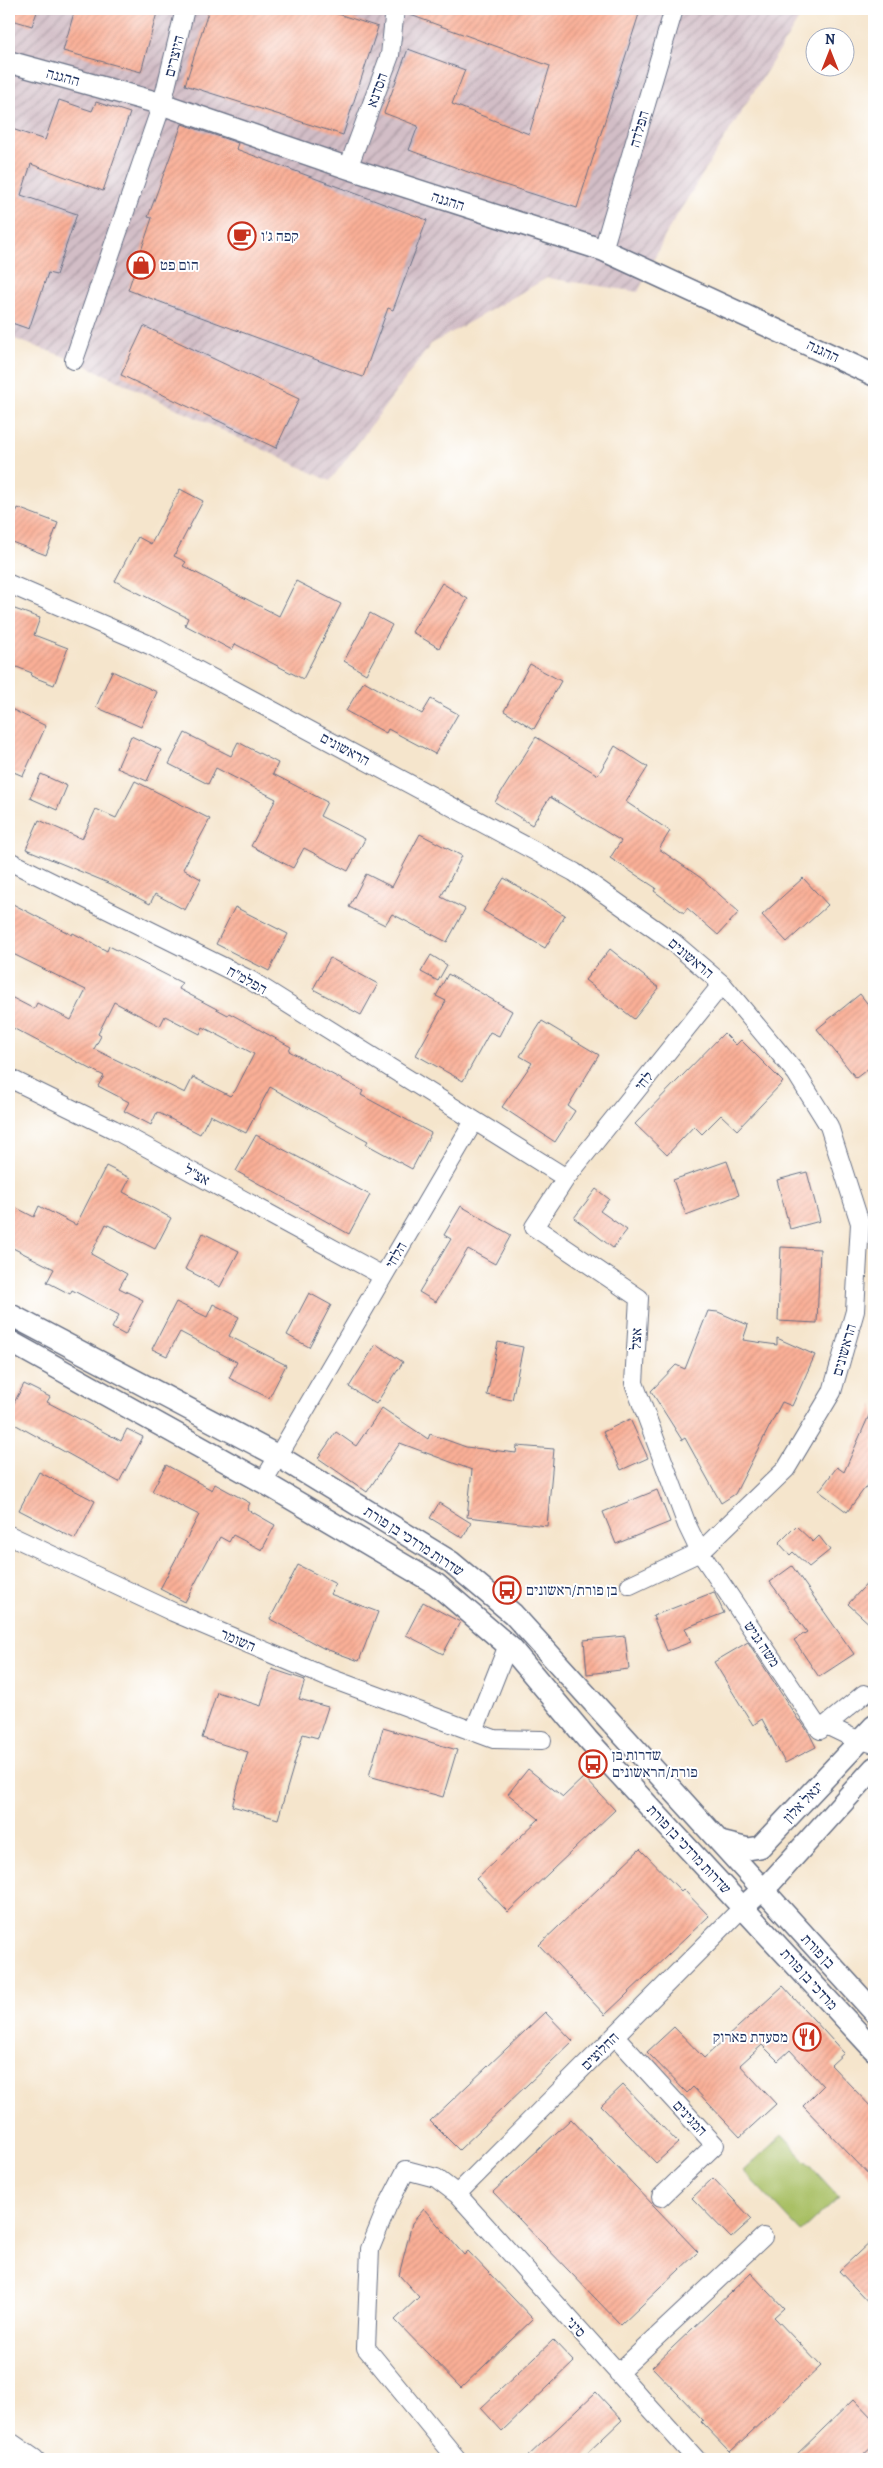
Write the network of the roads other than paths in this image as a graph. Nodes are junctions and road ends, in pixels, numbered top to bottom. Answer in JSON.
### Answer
{"nodes":[{"id":1,"x":185,"y":9,"type":"edge"},
{"id":2,"x":395,"y":9,"type":"edge"},
{"id":3,"x":674,"y":9,"type":"edge"},
{"id":4,"x":9,"y":62,"type":"edge"},
{"id":5,"x":162,"y":104,"type":"junction"},
{"id":6,"x":348,"y":168,"type":"junction"},
{"id":7,"x":604,"y":250,"type":"junction"},
{"id":8,"x":74,"y":360,"type":"dead end"},
{"id":9,"x":874,"y":374,"type":"edge"},
{"id":10,"x":9,"y":584,"type":"edge"},
{"id":11,"x":9,"y":861,"type":"edge"},
{"id":12,"x":722,"y":984,"type":"junction"},
{"id":13,"x":9,"y":1078,"type":"edge"},
{"id":14,"x":474,"y":1121,"type":"junction"},
{"id":15,"x":566,"y":1178,"type":"junction"},
{"id":16,"x":383,"y":1276,"type":"junction"},
{"id":17,"x":9,"y":1314,"type":"edge"},
{"id":18,"x":9,"y":1341,"type":"edge"},
{"id":19,"x":278,"y":1456,"type":"junction"},
{"id":20,"x":263,"y":1482,"type":"junction"},
{"id":21,"x":9,"y":1535,"type":"edge"},
{"id":22,"x":700,"y":1552,"type":"junction"},
{"id":23,"x":630,"y":1585,"type":"dead end"},
{"id":24,"x":508,"y":1645,"type":"junction"},
{"id":25,"x":864,"y":1694,"type":"dead end"},
{"id":26,"x":826,"y":1725,"type":"junction"},
{"id":27,"x":474,"y":1731,"type":"junction"},
{"id":28,"x":870,"y":1737,"type":"edge"},
{"id":29,"x":542,"y":1740,"type":"dead end"},
{"id":30,"x":874,"y":1768,"type":"edge"},
{"id":31,"x":720,"y":1842,"type":"junction"},
{"id":32,"x":761,"y":1890,"type":"junction"},
{"id":33,"x":743,"y":1907,"type":"junction"},
{"id":34,"x":874,"y":2012,"type":"edge"},
{"id":35,"x":615,"y":2036,"type":"junction"},
{"id":36,"x":874,"y":2050,"type":"edge"},
{"id":37,"x":457,"y":2194,"type":"junction"},
{"id":38,"x":661,"y":2197,"type":"dead end"},
{"id":39,"x":763,"y":2237,"type":"dead end"},
{"id":40,"x":618,"y":2373,"type":"junction"},
{"id":41,"x":9,"y":2442,"type":"edge"},
{"id":42,"x":35,"y":2459,"type":"edge"},
{"id":43,"x":457,"y":2459,"type":"edge"},
{"id":44,"x":696,"y":2459,"type":"edge"}],
"edges":[{"from":1,"to":5,"type":"street","name":"היוצרים"},
{"from":2,"to":6,"type":"street","name":"הסדנא"},
{"from":3,"to":7,"type":"street","name":"הפלדה"},
{"from":4,"to":5,"type":"street","name":"ההגנה"},
{"from":5,"to":6,"type":"street","name":"ההגנה"},
{"from":5,"to":8,"type":"street","name":"היוצרים"},
{"from":6,"to":7,"type":"street","name":"ההגנה"},
{"from":7,"to":9,"type":"street","name":"ההגנה"},
{"from":10,"to":12,"type":"street","name":"הראשונים"},
{"from":11,"to":14,"type":"street","name":"הפלמ\"ח"},
{"from":12,"to":15,"type":"street","name":"לחי"},
{"from":12,"to":22,"type":"street","name":"הראשונים"},
{"from":13,"to":16,"type":"street","name":"אצ\"ל"},
{"from":14,"to":15,"type":"street"},
{"from":14,"to":16,"type":"street","name":"הלחי"},
{"from":15,"to":22,"type":"street","name":"אצל"},
{"from":16,"to":19,"type":"street","name":"הלחי"},
{"from":17,"to":19,"type":"street","name":"שדרות מרדכי בן פורת"},
{"from":18,"to":20,"type":"street","name":"שדרות מרדכי בן פורת"},
{"from":19,"to":20,"type":"street","name":"הלחי"},
{"from":19,"to":31,"type":"street","name":"שדרות מרדכי בן פורת"},
{"from":20,"to":24,"type":"street","name":"שדרות מרדכי בן פורת"},
{"from":21,"to":27,"type":"street","name":"השומר"},
{"from":22,"to":23,"type":"street","name":"הראשונים"},
{"from":22,"to":26,"type":"street","name":"משה גניש"},
{"from":24,"to":27,"type":"street"},
{"from":24,"to":33,"type":"street","name":"שדרות מרדכי בן פורת"},
{"from":25,"to":26,"type":"street"},
{"from":26,"to":28,"type":"street","name":"משה גניש"},
{"from":27,"to":29,"type":"street","name":"השומר"},
{"from":28,"to":31,"type":"street","name":"יגאל אלון"},
{"from":30,"to":32,"type":"street","name":"יגאל אלון"},
{"from":31,"to":32,"type":"street","name":"שדרות מרדכי בן פורת"},
{"from":32,"to":33,"type":"street","name":"יגאל אלון"},
{"from":32,"to":34,"type":"street","name":"בן פורת"},
{"from":33,"to":35,"type":"street","name":"החלוצים"},
{"from":33,"to":36,"type":"street","name":"מרדכי בן פורת"},
{"from":35,"to":37,"type":"street","name":"החלוצים"},
{"from":35,"to":38,"type":"street","name":"המגינים"},
{"from":37,"to":40,"type":"street","name":"סיני"},
{"from":37,"to":43,"type":"street","name":"סיני"},
{"from":39,"to":40,"type":"street"},
{"from":40,"to":44,"type":"street","name":"סיני"},
{"from":41,"to":42,"type":"street"}]}
